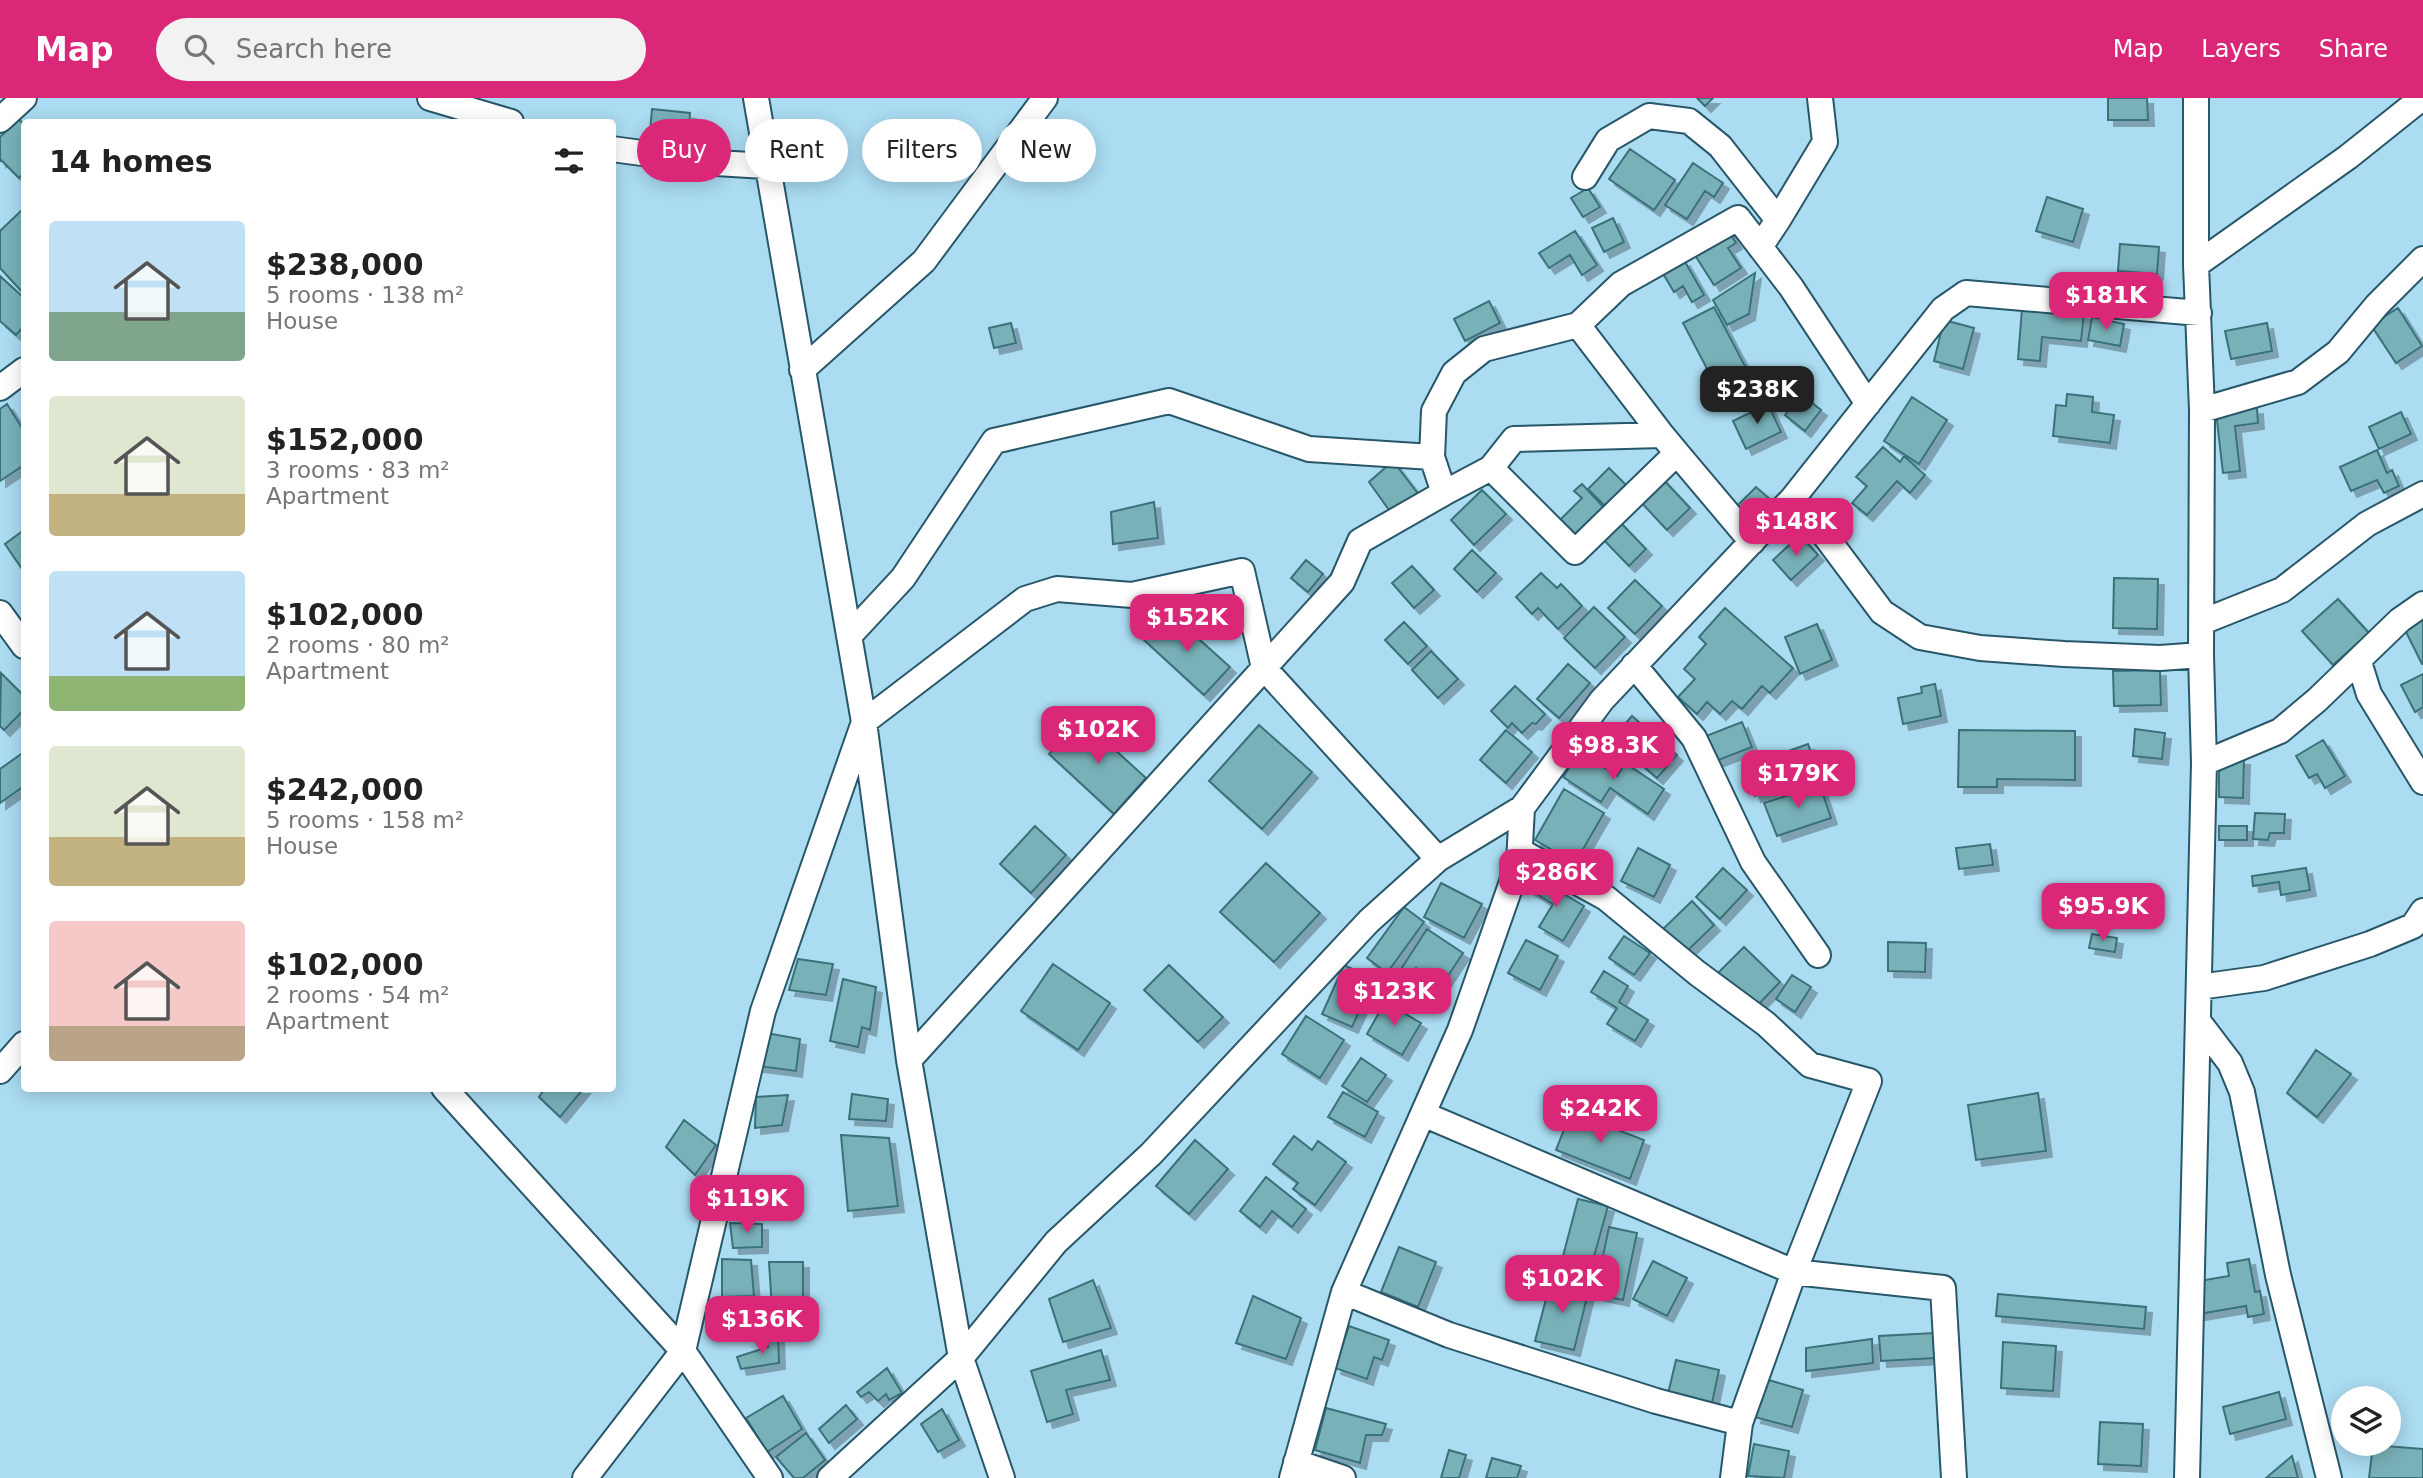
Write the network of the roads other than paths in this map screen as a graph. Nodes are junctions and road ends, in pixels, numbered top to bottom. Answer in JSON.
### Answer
{"nodes":[{"id":1,"x":24,"y":98,"type":"edge"},
{"id":2,"x":430,"y":98,"type":"edge"},
{"id":3,"x":756,"y":98,"type":"edge"},
{"id":4,"x":1045,"y":98,"type":"edge"},
{"id":5,"x":1820,"y":98,"type":"edge"},
{"id":6,"x":2196,"y":98,"type":"edge"},
{"id":7,"x":2422,"y":98,"type":"edge"},
{"id":8,"x":501,"y":119,"type":"edge"},
{"id":9,"x":759,"y":119,"type":"edge"},
{"id":10,"x":0,"y":120,"type":"edge"},
{"id":11,"x":616,"y":150,"type":"edge"},
{"id":12,"x":745,"y":165,"type":"edge"},
{"id":13,"x":1585,"y":177,"type":"dead end"},
{"id":14,"x":769,"y":182,"type":"edge"},
{"id":15,"x":1778,"y":220,"type":"junction"},
{"id":16,"x":1760,"y":247,"type":"junction"},
{"id":17,"x":2423,"y":259,"type":"edge"},
{"id":18,"x":2196,"y":265,"type":"junction"},
{"id":19,"x":2199,"y":313,"type":"junction"},
{"id":20,"x":1578,"y":325,"type":"junction"},
{"id":21,"x":803,"y":370,"type":"junction"},
{"id":22,"x":21,"y":372,"type":"edge"},
{"id":23,"x":0,"y":388,"type":"edge"},
{"id":24,"x":1868,"y":404,"type":"junction"},
{"id":25,"x":2202,"y":411,"type":"junction"},
{"id":26,"x":1669,"y":444,"type":"junction"},
{"id":27,"x":1432,"y":457,"type":"junction"},
{"id":28,"x":1491,"y":468,"type":"junction"},
{"id":29,"x":1444,"y":493,"type":"junction"},
{"id":30,"x":2423,"y":494,"type":"edge"},
{"id":31,"x":1793,"y":498,"type":"junction"},
{"id":32,"x":1752,"y":542,"type":"junction"},
{"id":33,"x":2423,"y":604,"type":"edge"},
{"id":34,"x":0,"y":613,"type":"edge"},
{"id":35,"x":2202,"y":622,"type":"junction"},
{"id":36,"x":849,"y":636,"type":"junction"},
{"id":37,"x":21,"y":642,"type":"edge"},
{"id":38,"x":2201,"y":655,"type":"junction"},
{"id":39,"x":2359,"y":662,"type":"junction"},
{"id":40,"x":1634,"y":665,"type":"junction"},
{"id":41,"x":1264,"y":668,"type":"junction"},
{"id":42,"x":864,"y":722,"type":"junction"},
{"id":43,"x":2204,"y":763,"type":"junction"},
{"id":44,"x":2423,"y":782,"type":"edge"},
{"id":45,"x":1522,"y":808,"type":"junction"},
{"id":46,"x":1520,"y":850,"type":"junction"},
{"id":47,"x":1438,"y":859,"type":"junction"},
{"id":48,"x":2423,"y":911,"type":"edge"},
{"id":49,"x":1818,"y":955,"type":"dead end"},
{"id":50,"x":2199,"y":987,"type":"junction"},
{"id":51,"x":2198,"y":1021,"type":"junction"},
{"id":52,"x":21,"y":1047,"type":"edge"},
{"id":53,"x":909,"y":1060,"type":"junction"},
{"id":54,"x":0,"y":1071,"type":"edge"},
{"id":55,"x":448,"y":1092,"type":"edge"},
{"id":56,"x":1423,"y":1114,"type":"junction"},
{"id":57,"x":1794,"y":1272,"type":"junction"},
{"id":58,"x":1343,"y":1292,"type":"junction"},
{"id":59,"x":684,"y":1351,"type":"junction"},
{"id":60,"x":961,"y":1358,"type":"junction"},
{"id":61,"x":1740,"y":1423,"type":"junction"},
{"id":62,"x":1294,"y":1470,"type":"edge"},
{"id":63,"x":585,"y":1478,"type":"edge"},
{"id":64,"x":770,"y":1478,"type":"edge"},
{"id":65,"x":830,"y":1478,"type":"edge"},
{"id":66,"x":1002,"y":1478,"type":"edge"},
{"id":67,"x":1343,"y":1478,"type":"edge"},
{"id":68,"x":1733,"y":1478,"type":"edge"},
{"id":69,"x":1954,"y":1478,"type":"edge"},
{"id":70,"x":2187,"y":1478,"type":"edge"},
{"id":71,"x":2329,"y":1478,"type":"edge"}],
"edges":[{"from":1,"to":10,"type":"street"},
{"from":2,"to":8,"type":"street"},
{"from":3,"to":9,"type":"street"},
{"from":4,"to":21,"type":"street"},
{"from":5,"to":15,"type":"street"},
{"from":6,"to":18,"type":"street"},
{"from":7,"to":18,"type":"street"},
{"from":11,"to":12,"type":"street"},
{"from":13,"to":15,"type":"street"},
{"from":14,"to":21,"type":"street"},
{"from":15,"to":16,"type":"street"},
{"from":16,"to":20,"type":"street"},
{"from":16,"to":24,"type":"street"},
{"from":17,"to":25,"type":"street"},
{"from":18,"to":19,"type":"street"},
{"from":19,"to":24,"type":"street"},
{"from":19,"to":25,"type":"street"},
{"from":20,"to":26,"type":"street"},
{"from":20,"to":27,"type":"street"},
{"from":21,"to":36,"type":"street"},
{"from":22,"to":23,"type":"street"},
{"from":24,"to":31,"type":"street"},
{"from":25,"to":35,"type":"street"},
{"from":26,"to":28,"type":"street"},
{"from":26,"to":28,"type":"street"},
{"from":26,"to":32,"type":"street"},
{"from":27,"to":29,"type":"street"},
{"from":27,"to":36,"type":"street"},
{"from":28,"to":29,"type":"street"},
{"from":29,"to":41,"type":"street"},
{"from":30,"to":35,"type":"street"},
{"from":31,"to":32,"type":"street"},
{"from":31,"to":38,"type":"street"},
{"from":32,"to":40,"type":"street"},
{"from":33,"to":39,"type":"street"},
{"from":34,"to":37,"type":"street"},
{"from":35,"to":38,"type":"street"},
{"from":36,"to":42,"type":"street"},
{"from":38,"to":43,"type":"street"},
{"from":39,"to":43,"type":"street"},
{"from":39,"to":44,"type":"street"},
{"from":40,"to":45,"type":"street"},
{"from":40,"to":49,"type":"street"},
{"from":41,"to":42,"type":"street"},
{"from":41,"to":47,"type":"street"},
{"from":41,"to":53,"type":"street"},
{"from":42,"to":53,"type":"street"},
{"from":42,"to":59,"type":"street"},
{"from":43,"to":50,"type":"street"},
{"from":45,"to":46,"type":"street"},
{"from":45,"to":47,"type":"street"},
{"from":46,"to":56,"type":"street"},
{"from":46,"to":57,"type":"street"},
{"from":47,"to":60,"type":"street"},
{"from":48,"to":50,"type":"street"},
{"from":50,"to":51,"type":"street"},
{"from":51,"to":70,"type":"street"},
{"from":51,"to":71,"type":"street"},
{"from":52,"to":54,"type":"street"},
{"from":53,"to":60,"type":"street"},
{"from":55,"to":59,"type":"street"},
{"from":56,"to":57,"type":"street"},
{"from":56,"to":58,"type":"street"},
{"from":57,"to":61,"type":"street"},
{"from":57,"to":69,"type":"street"},
{"from":58,"to":61,"type":"street"},
{"from":58,"to":62,"type":"street"},
{"from":59,"to":63,"type":"street"},
{"from":59,"to":64,"type":"street"},
{"from":60,"to":65,"type":"street"},
{"from":60,"to":66,"type":"street"},
{"from":61,"to":68,"type":"street"},
{"from":62,"to":67,"type":"street"}]}
